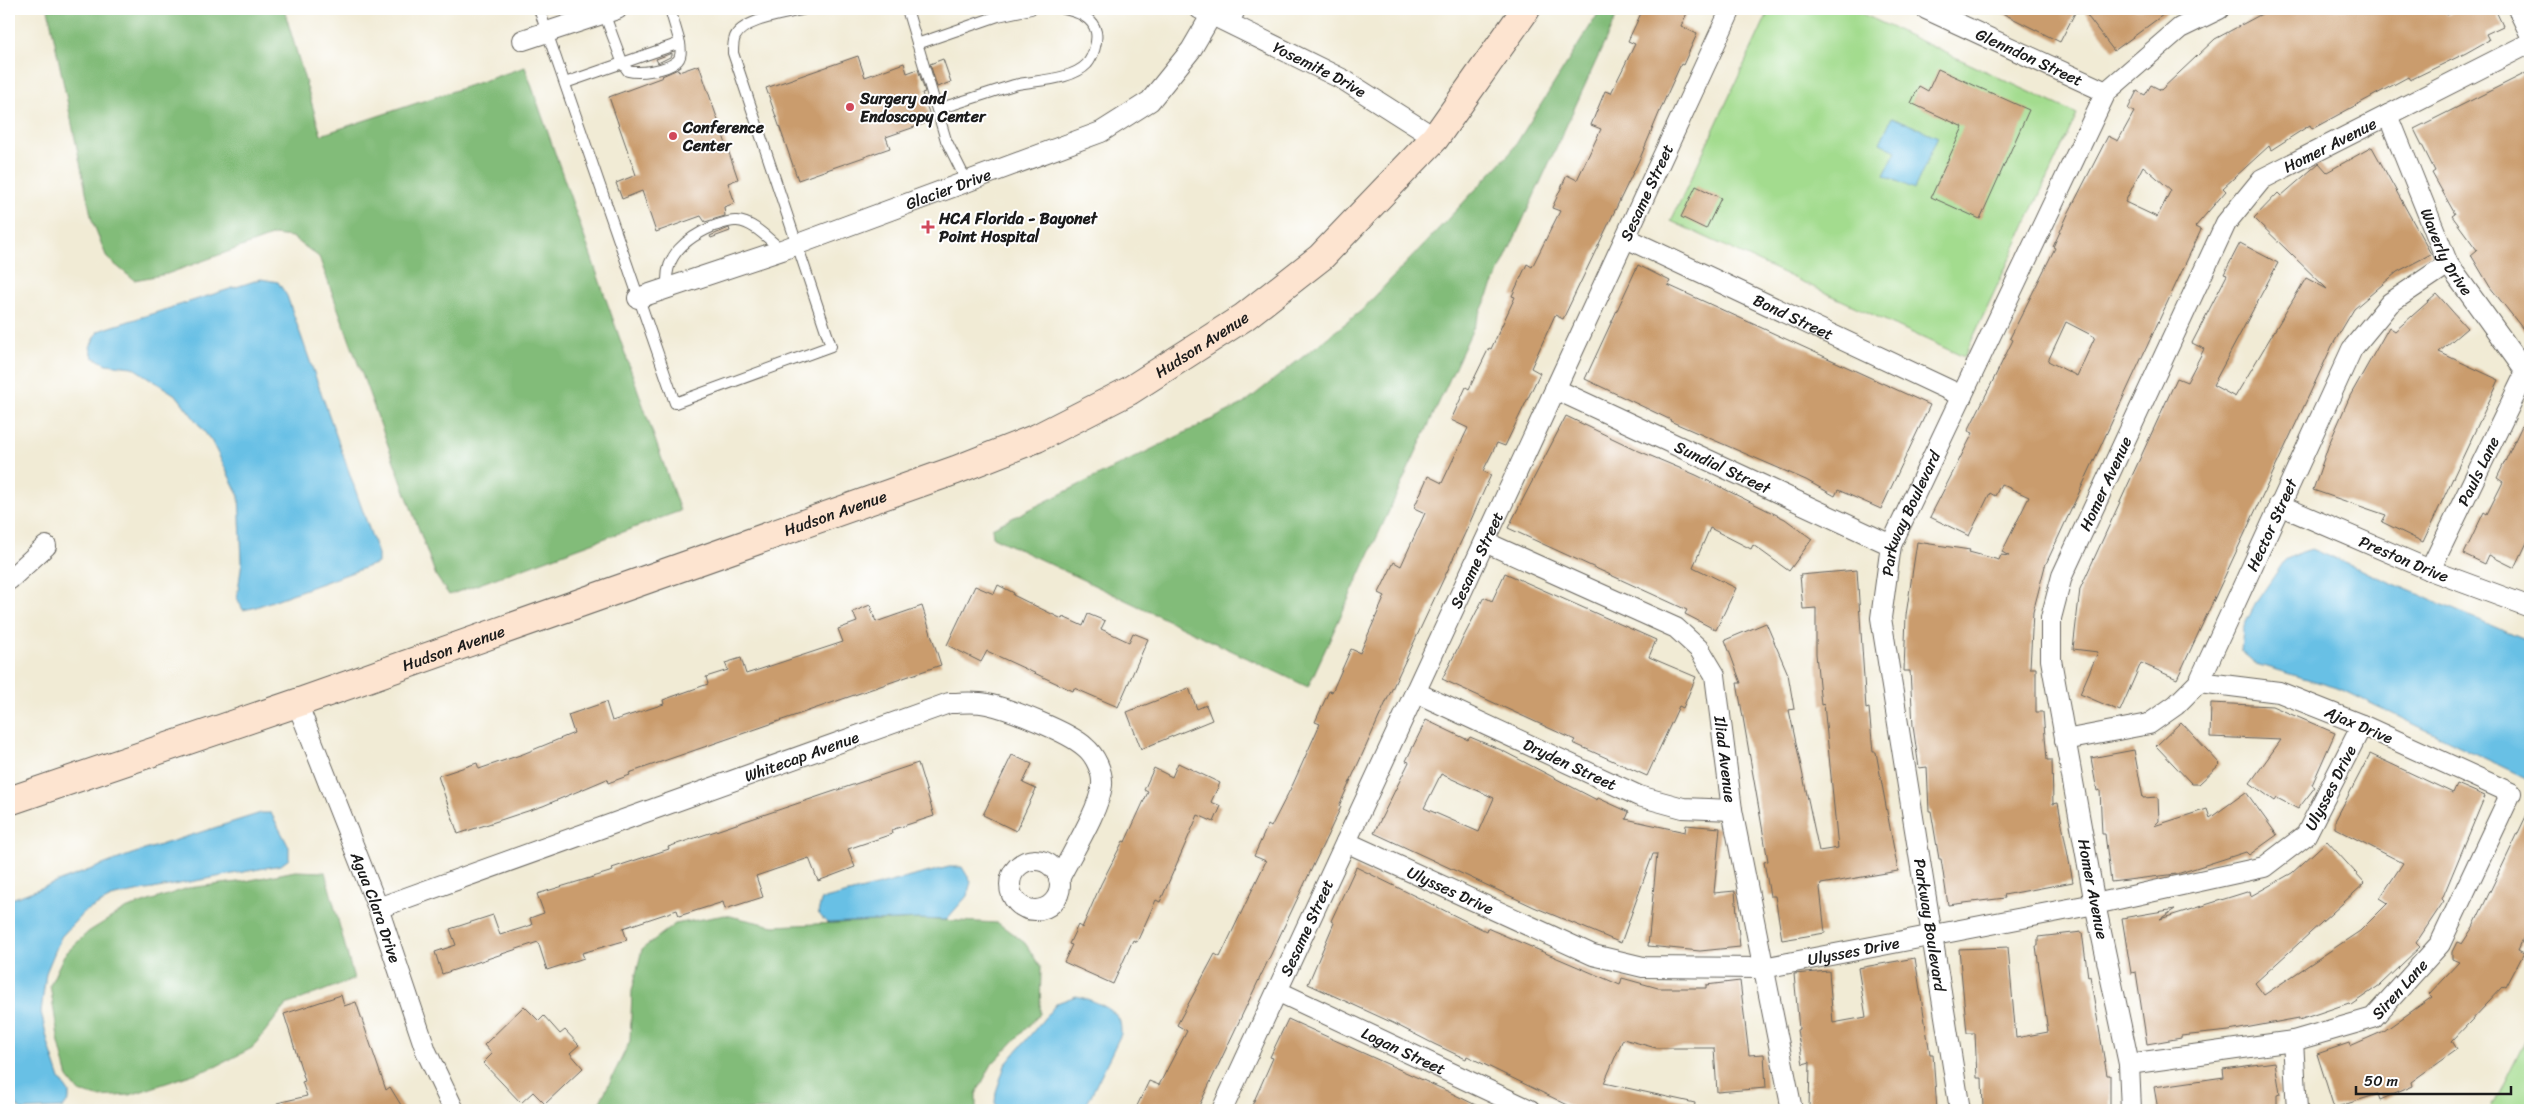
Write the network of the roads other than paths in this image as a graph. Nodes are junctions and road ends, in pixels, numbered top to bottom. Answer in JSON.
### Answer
{"nodes":[{"id":1,"x":539,"y":9,"type":"edge"},
{"id":2,"x":670,"y":9,"type":"edge"},
{"id":3,"x":805,"y":9,"type":"edge"},
{"id":4,"x":907,"y":9,"type":"edge"},
{"id":5,"x":1031,"y":9,"type":"edge"},
{"id":6,"x":1064,"y":9,"type":"edge"},
{"id":7,"x":1526,"y":9,"type":"edge"},
{"id":8,"x":1731,"y":9,"type":"edge"},
{"id":9,"x":1926,"y":9,"type":"edge"},
{"id":10,"x":2219,"y":9,"type":"edge"},
{"id":11,"x":2518,"y":9,"type":"edge"},
{"id":12,"x":611,"y":11,"type":"edge"},
{"id":13,"x":1206,"y":11,"type":"edge"},
{"id":14,"x":1237,"y":17,"type":"edge"},
{"id":15,"x":547,"y":32,"type":"junction"},
{"id":16,"x":2530,"y":34,"type":"edge"},
{"id":17,"x":523,"y":40,"type":"dead end"},
{"id":18,"x":680,"y":43,"type":"junction"},
{"id":19,"x":918,"y":44,"type":"junction"},
{"id":20,"x":2530,"y":44,"type":"edge"},
{"id":21,"x":622,"y":64,"type":"junction"},
{"id":22,"x":565,"y":83,"type":"junction"},
{"id":23,"x":2106,"y":92,"type":"junction"},
{"id":24,"x":936,"y":110,"type":"junction"},
{"id":25,"x":2388,"y":115,"type":"junction"},
{"id":26,"x":1435,"y":138,"type":"junction"},
{"id":27,"x":967,"y":182,"type":"junction"},
{"id":28,"x":1626,"y":238,"type":"junction"},
{"id":29,"x":789,"y":248,"type":"junction"},
{"id":30,"x":2448,"y":264,"type":"junction"},
{"id":31,"x":668,"y":288,"type":"junction"},
{"id":32,"x":638,"y":298,"type":"junction"},
{"id":33,"x":2528,"y":373,"type":"edge"},
{"id":34,"x":1555,"y":389,"type":"junction"},
{"id":35,"x":1962,"y":396,"type":"junction"},
{"id":36,"x":2280,"y":505,"type":"junction"},
{"id":37,"x":1485,"y":542,"type":"junction"},
{"id":38,"x":1891,"y":545,"type":"junction"},
{"id":39,"x":46,"y":546,"type":"dead end"},
{"id":40,"x":2430,"y":570,"type":"junction"},
{"id":41,"x":9,"y":580,"type":"edge"},
{"id":42,"x":2530,"y":607,"type":"edge"},
{"id":43,"x":2200,"y":682,"type":"junction"},
{"id":44,"x":1415,"y":692,"type":"junction"},
{"id":45,"x":297,"y":703,"type":"junction"},
{"id":46,"x":2362,"y":725,"type":"junction"},
{"id":47,"x":2065,"y":740,"type":"junction"},
{"id":48,"x":2511,"y":793,"type":"joint"},
{"id":49,"x":9,"y":801,"type":"edge"},
{"id":50,"x":1732,"y":810,"type":"junction"},
{"id":51,"x":1346,"y":842,"type":"junction"},
{"id":52,"x":1059,"y":879,"type":"dead end"},
{"id":53,"x":2095,"y":904,"type":"junction"},
{"id":54,"x":378,"y":908,"type":"junction"},
{"id":55,"x":1931,"y":935,"type":"junction"},
{"id":56,"x":1763,"y":968,"type":"junction"},
{"id":57,"x":1277,"y":991,"type":"junction"},
{"id":58,"x":2293,"y":1041,"type":"junction"},
{"id":59,"x":2129,"y":1064,"type":"junction"},
{"id":60,"x":454,"y":1110,"type":"edge"},
{"id":61,"x":1222,"y":1110,"type":"edge"},
{"id":62,"x":1530,"y":1110,"type":"edge"},
{"id":63,"x":1792,"y":1110,"type":"edge"},
{"id":64,"x":1960,"y":1110,"type":"edge"},
{"id":65,"x":2131,"y":1110,"type":"edge"},
{"id":66,"x":2298,"y":1110,"type":"edge"}],
"edges":[{"from":1,"to":15,"type":"lane"},
{"from":2,"to":18,"type":"lane"},
{"from":3,"to":29,"type":"lane"},
{"from":4,"to":19,"type":"lane"},
{"from":5,"to":19,"type":"lane"},
{"from":6,"to":24,"type":"lane"},
{"from":7,"to":26,"type":"street","name":"Hudson Avenue"},
{"from":8,"to":28,"type":"street","name":"Sesame Street"},
{"from":9,"to":23,"type":"street","name":"Glenndon Street"},
{"from":10,"to":23,"type":"street","name":"Parkway Boulevard"},
{"from":11,"to":16,"type":"street"},
{"from":12,"to":15,"type":"street"},
{"from":12,"to":21,"type":"lane"},
{"from":13,"to":14,"type":"street","name":"Yosemite Drive"},
{"from":13,"to":27,"type":"street","name":"Glacier Drive"},
{"from":14,"to":26,"type":"street","name":"Yosemite Drive"},
{"from":15,"to":17,"type":"street"},
{"from":15,"to":22,"type":"lane"},
{"from":18,"to":21,"type":"lane"},
{"from":18,"to":21,"type":"lane"},
{"from":19,"to":24,"type":"lane"},
{"from":20,"to":25,"type":"street","name":"Homer Avenue"},
{"from":21,"to":22,"type":"lane"},
{"from":22,"to":32,"type":"lane"},
{"from":23,"to":35,"type":"street","name":"Parkway Boulevard"},
{"from":24,"to":27,"type":"lane"},
{"from":25,"to":30,"type":"street","name":"Waverly Drive"},
{"from":25,"to":47,"type":"street","name":"Homer Avenue"},
{"from":26,"to":45,"type":"street","name":"Hudson Avenue"},
{"from":27,"to":29,"type":"street","name":"Glacier Drive"},
{"from":28,"to":34,"type":"street","name":"Sesame Street"},
{"from":28,"to":35,"type":"street","name":"Bond Street"},
{"from":29,"to":31,"type":"street","name":"Glacier Drive"},
{"from":29,"to":31,"type":"lane"},
{"from":29,"to":32,"type":"lane"},
{"from":30,"to":33,"type":"street","name":"Waverly Drive"},
{"from":30,"to":36,"type":"street","name":"Hector Street"},
{"from":31,"to":32,"type":"street","name":"Glacier Drive"},
{"from":33,"to":40,"type":"street","name":"Pauls Lane"},
{"from":34,"to":37,"type":"street","name":"Sesame Street"},
{"from":34,"to":38,"type":"street","name":"Sundial Street"},
{"from":35,"to":38,"type":"street","name":"Parkway Boulevard"},
{"from":36,"to":40,"type":"street","name":"Preston Drive"},
{"from":36,"to":43,"type":"street","name":"Hector Street"},
{"from":37,"to":44,"type":"street","name":"Sesame Street"},
{"from":37,"to":50,"type":"street","name":"Iliad Avenue"},
{"from":38,"to":55,"type":"street","name":"Parkway Boulevard"},
{"from":39,"to":41,"type":"street"},
{"from":40,"to":42,"type":"street","name":"Preston Drive"},
{"from":43,"to":46,"type":"street","name":"Ajax Drive"},
{"from":43,"to":47,"type":"street","name":"Hector Street"},
{"from":44,"to":50,"type":"street","name":"Dryden Street"},
{"from":44,"to":51,"type":"street","name":"Sesame Street"},
{"from":45,"to":49,"type":"street","name":"Hudson Avenue"},
{"from":45,"to":54,"type":"street","name":"Agua Clara Drive"},
{"from":46,"to":48,"type":"street","name":"Ajax Drive"},
{"from":46,"to":53,"type":"street","name":"Ulysses Drive"},
{"from":47,"to":53,"type":"street","name":"Homer Avenue"},
{"from":48,"to":58,"type":"street","name":"Siren Lane"},
{"from":50,"to":56,"type":"street","name":"Iliad Avenue"},
{"from":51,"to":56,"type":"street","name":"Ulysses Drive"},
{"from":51,"to":57,"type":"street","name":"Sesame Street"},
{"from":52,"to":54,"type":"street","name":"Whitecap Avenue"},
{"from":53,"to":55,"type":"street","name":"Ulysses Drive"},
{"from":53,"to":59,"type":"street","name":"Homer Avenue"},
{"from":54,"to":60,"type":"street","name":"Agua Clara Drive"},
{"from":55,"to":56,"type":"street","name":"Ulysses Drive"},
{"from":55,"to":64,"type":"street","name":"Parkway Boulevard"},
{"from":56,"to":63,"type":"street","name":"Iliad Avenue"},
{"from":57,"to":61,"type":"street","name":"Sesame Street"},
{"from":57,"to":62,"type":"street","name":"Logan Street"},
{"from":58,"to":59,"type":"street","name":"Siren Lane"},
{"from":58,"to":66,"type":"street"},
{"from":59,"to":65,"type":"street","name":"Homer Avenue"}]}
